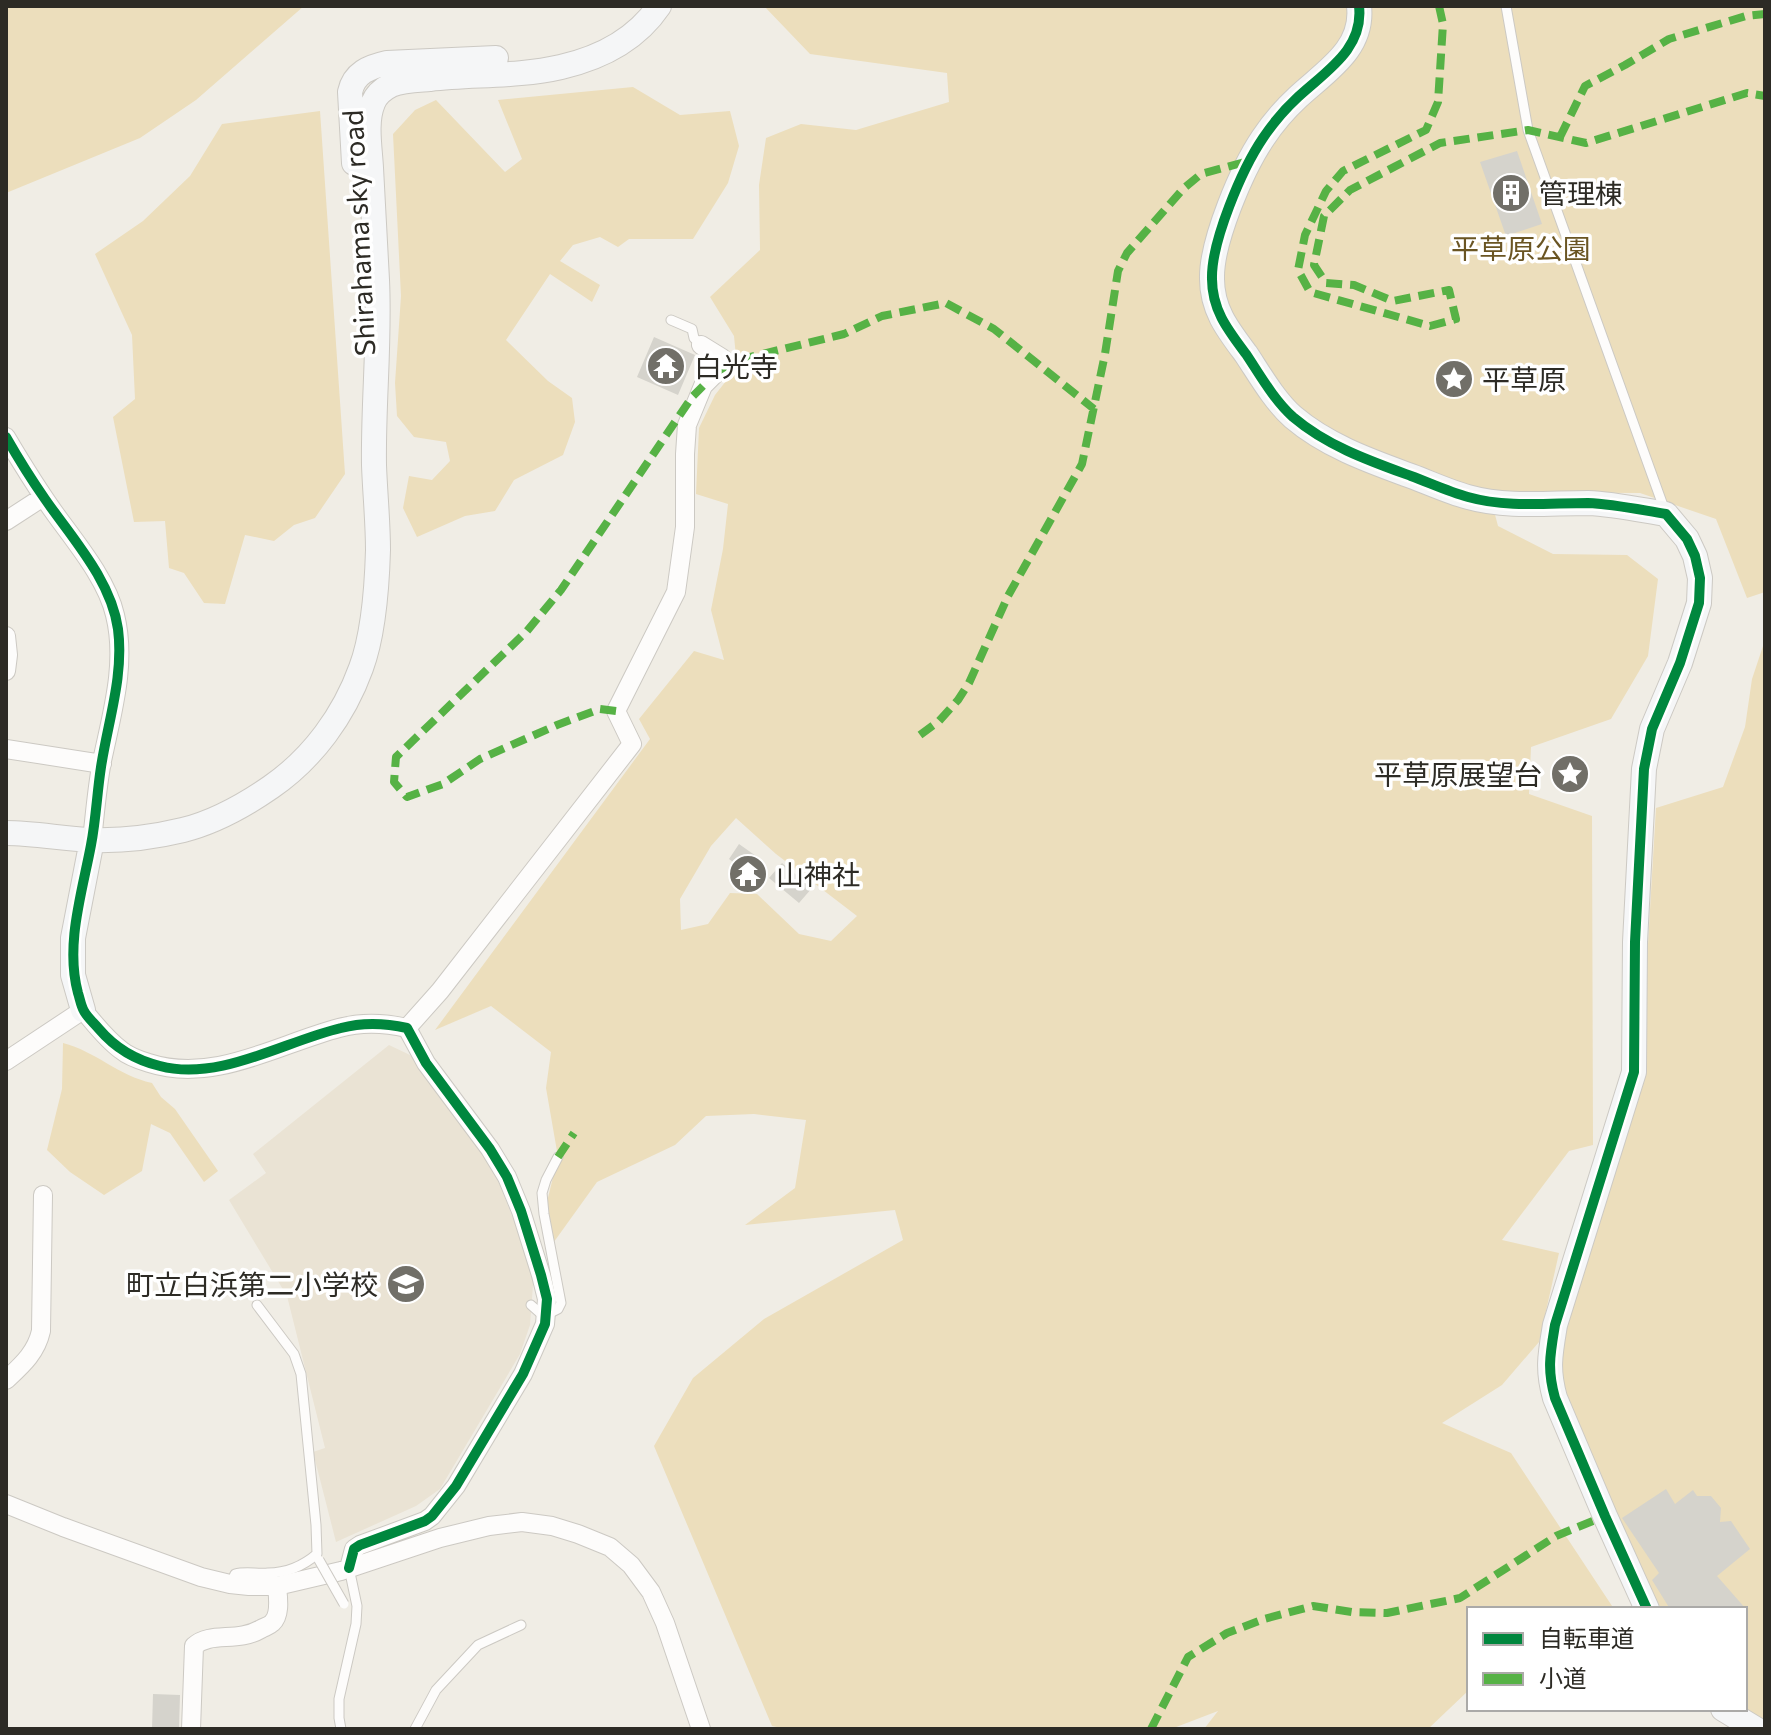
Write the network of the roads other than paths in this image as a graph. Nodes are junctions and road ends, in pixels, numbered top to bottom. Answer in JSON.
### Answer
{"nodes":[{"id":1,"x":658,"y":6,"type":"edge"},
{"id":2,"x":1359,"y":6,"type":"edge"},
{"id":3,"x":1506,"y":6,"type":"edge"},
{"id":4,"x":671,"y":320,"type":"dead end"},
{"id":5,"x":701,"y":345,"type":"joint"},
{"id":6,"x":6,"y":437,"type":"edge"},
{"id":7,"x":43,"y":497,"type":"junction"},
{"id":8,"x":1666,"y":514,"type":"junction"},
{"id":9,"x":6,"y":521,"type":"edge"},
{"id":10,"x":6,"y":636,"type":"edge"},
{"id":11,"x":6,"y":671,"type":"edge"},
{"id":12,"x":6,"y":749,"type":"edge"},
{"id":13,"x":102,"y":764,"type":"junction"},
{"id":14,"x":6,"y":833,"type":"edge"},
{"id":15,"x":92,"y":840,"type":"junction"},
{"id":16,"x":83,"y":1010,"type":"junction"},
{"id":17,"x":407,"y":1028,"type":"junction"},
{"id":18,"x":6,"y":1061,"type":"edge"},
{"id":19,"x":558,"y":1157,"type":"dead end"},
{"id":20,"x":43,"y":1195,"type":"dead end"},
{"id":21,"x":257,"y":1305,"type":"dead end"},
{"id":22,"x":538,"y":1310,"type":"junction"},
{"id":23,"x":6,"y":1380,"type":"edge"},
{"id":24,"x":6,"y":1504,"type":"edge"},
{"id":25,"x":318,"y":1557,"type":"junction"},
{"id":26,"x":349,"y":1568,"type":"junction"},
{"id":27,"x":230,"y":1584,"type":"junction"},
{"id":28,"x":277,"y":1586,"type":"junction"},
{"id":29,"x":1646,"y":1607,"type":"edge"},
{"id":30,"x":356,"y":1624,"type":"junction"},
{"id":31,"x":521,"y":1625,"type":"dead end"},
{"id":32,"x":1726,"y":1711,"type":"edge"},
{"id":33,"x":191,"y":1729,"type":"edge"},
{"id":34,"x":341,"y":1729,"type":"edge"},
{"id":35,"x":415,"y":1729,"type":"edge"},
{"id":36,"x":701,"y":1729,"type":"edge"},
{"id":37,"x":1756,"y":1729,"type":"edge"}],
"edges":[{"from":1,"to":15,"type":"street","name":"Shirahama sky road"},
{"from":2,"to":8,"type":"street"},
{"from":3,"to":8,"type":"lane"},
{"from":4,"to":5,"type":"lane"},
{"from":5,"to":17,"type":"street"},
{"from":6,"to":7,"type":"street"},
{"from":7,"to":9,"type":"street"},
{"from":7,"to":13,"type":"street"},
{"from":8,"to":29,"type":"street"},
{"from":10,"to":11,"type":"street"},
{"from":12,"to":13,"type":"street"},
{"from":13,"to":15,"type":"street"},
{"from":14,"to":15,"type":"street","name":"Shirahama sky road"},
{"from":15,"to":16,"type":"street"},
{"from":16,"to":17,"type":"street"},
{"from":16,"to":18,"type":"street"},
{"from":17,"to":22,"type":"street"},
{"from":19,"to":22,"type":"lane"},
{"from":20,"to":23,"type":"street"},
{"from":21,"to":25,"type":"lane"},
{"from":22,"to":26,"type":"street"},
{"from":24,"to":27,"type":"street"},
{"from":25,"to":27,"type":"lane"},
{"from":25,"to":30,"type":"lane","bridge":true},
{"from":26,"to":28,"type":"street"},
{"from":26,"to":30,"type":"lane"},
{"from":26,"to":36,"type":"street"},
{"from":27,"to":28,"type":"street"},
{"from":28,"to":33,"type":"street"},
{"from":30,"to":34,"type":"lane"},
{"from":31,"to":35,"type":"lane"},
{"from":32,"to":37,"type":"street"}]}
